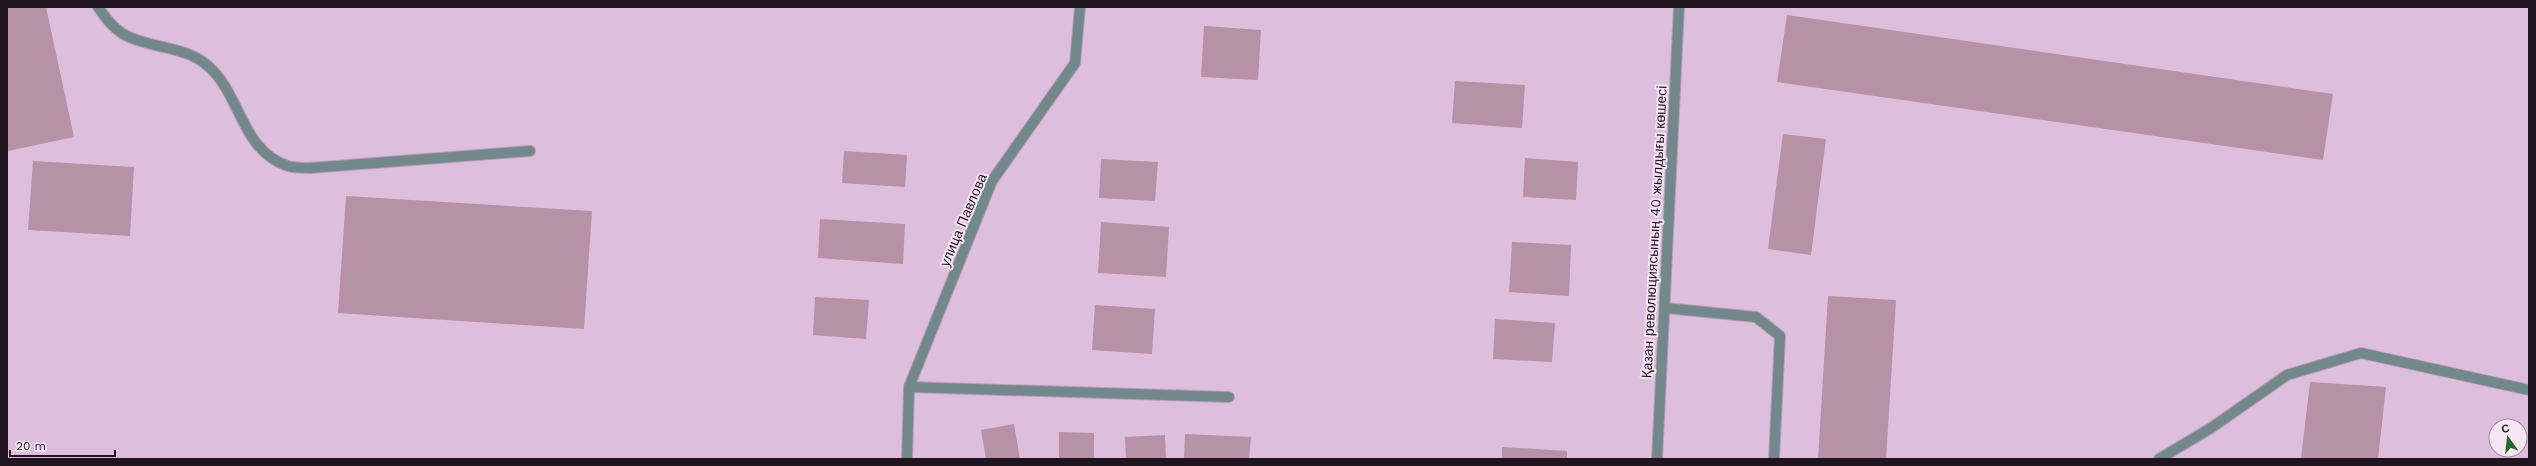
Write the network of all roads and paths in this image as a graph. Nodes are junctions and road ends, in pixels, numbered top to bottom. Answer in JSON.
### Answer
{"nodes":[{"id":1,"x":98,"y":7,"type":"edge"},
{"id":2,"x":1080,"y":7,"type":"edge"},
{"id":3,"x":1679,"y":7,"type":"edge"},
{"id":4,"x":530,"y":151,"type":"dead end"},
{"id":5,"x":1665,"y":308,"type":"junction"},
{"id":6,"x":909,"y":387,"type":"junction"},
{"id":7,"x":2529,"y":390,"type":"edge"},
{"id":8,"x":1229,"y":397,"type":"dead end"},
{"id":9,"x":907,"y":459,"type":"edge"},
{"id":10,"x":1657,"y":459,"type":"edge"},
{"id":11,"x":1774,"y":459,"type":"edge"},
{"id":12,"x":2159,"y":459,"type":"edge"}],
"edges":[{"from":1,"to":4,"type":"street"},
{"from":2,"to":6,"type":"street","name":"улица Павлова"},
{"from":3,"to":5,"type":"street","name":"Қазан революциясының 40 жылдығы көшесі"},
{"from":5,"to":10,"type":"street","name":"Қазан революциясының 40 жылдығы көшесі"},
{"from":5,"to":11,"type":"street"},
{"from":6,"to":8,"type":"street"},
{"from":6,"to":9,"type":"street","name":"улица Павлова"},
{"from":7,"to":12,"type":"street"}]}
